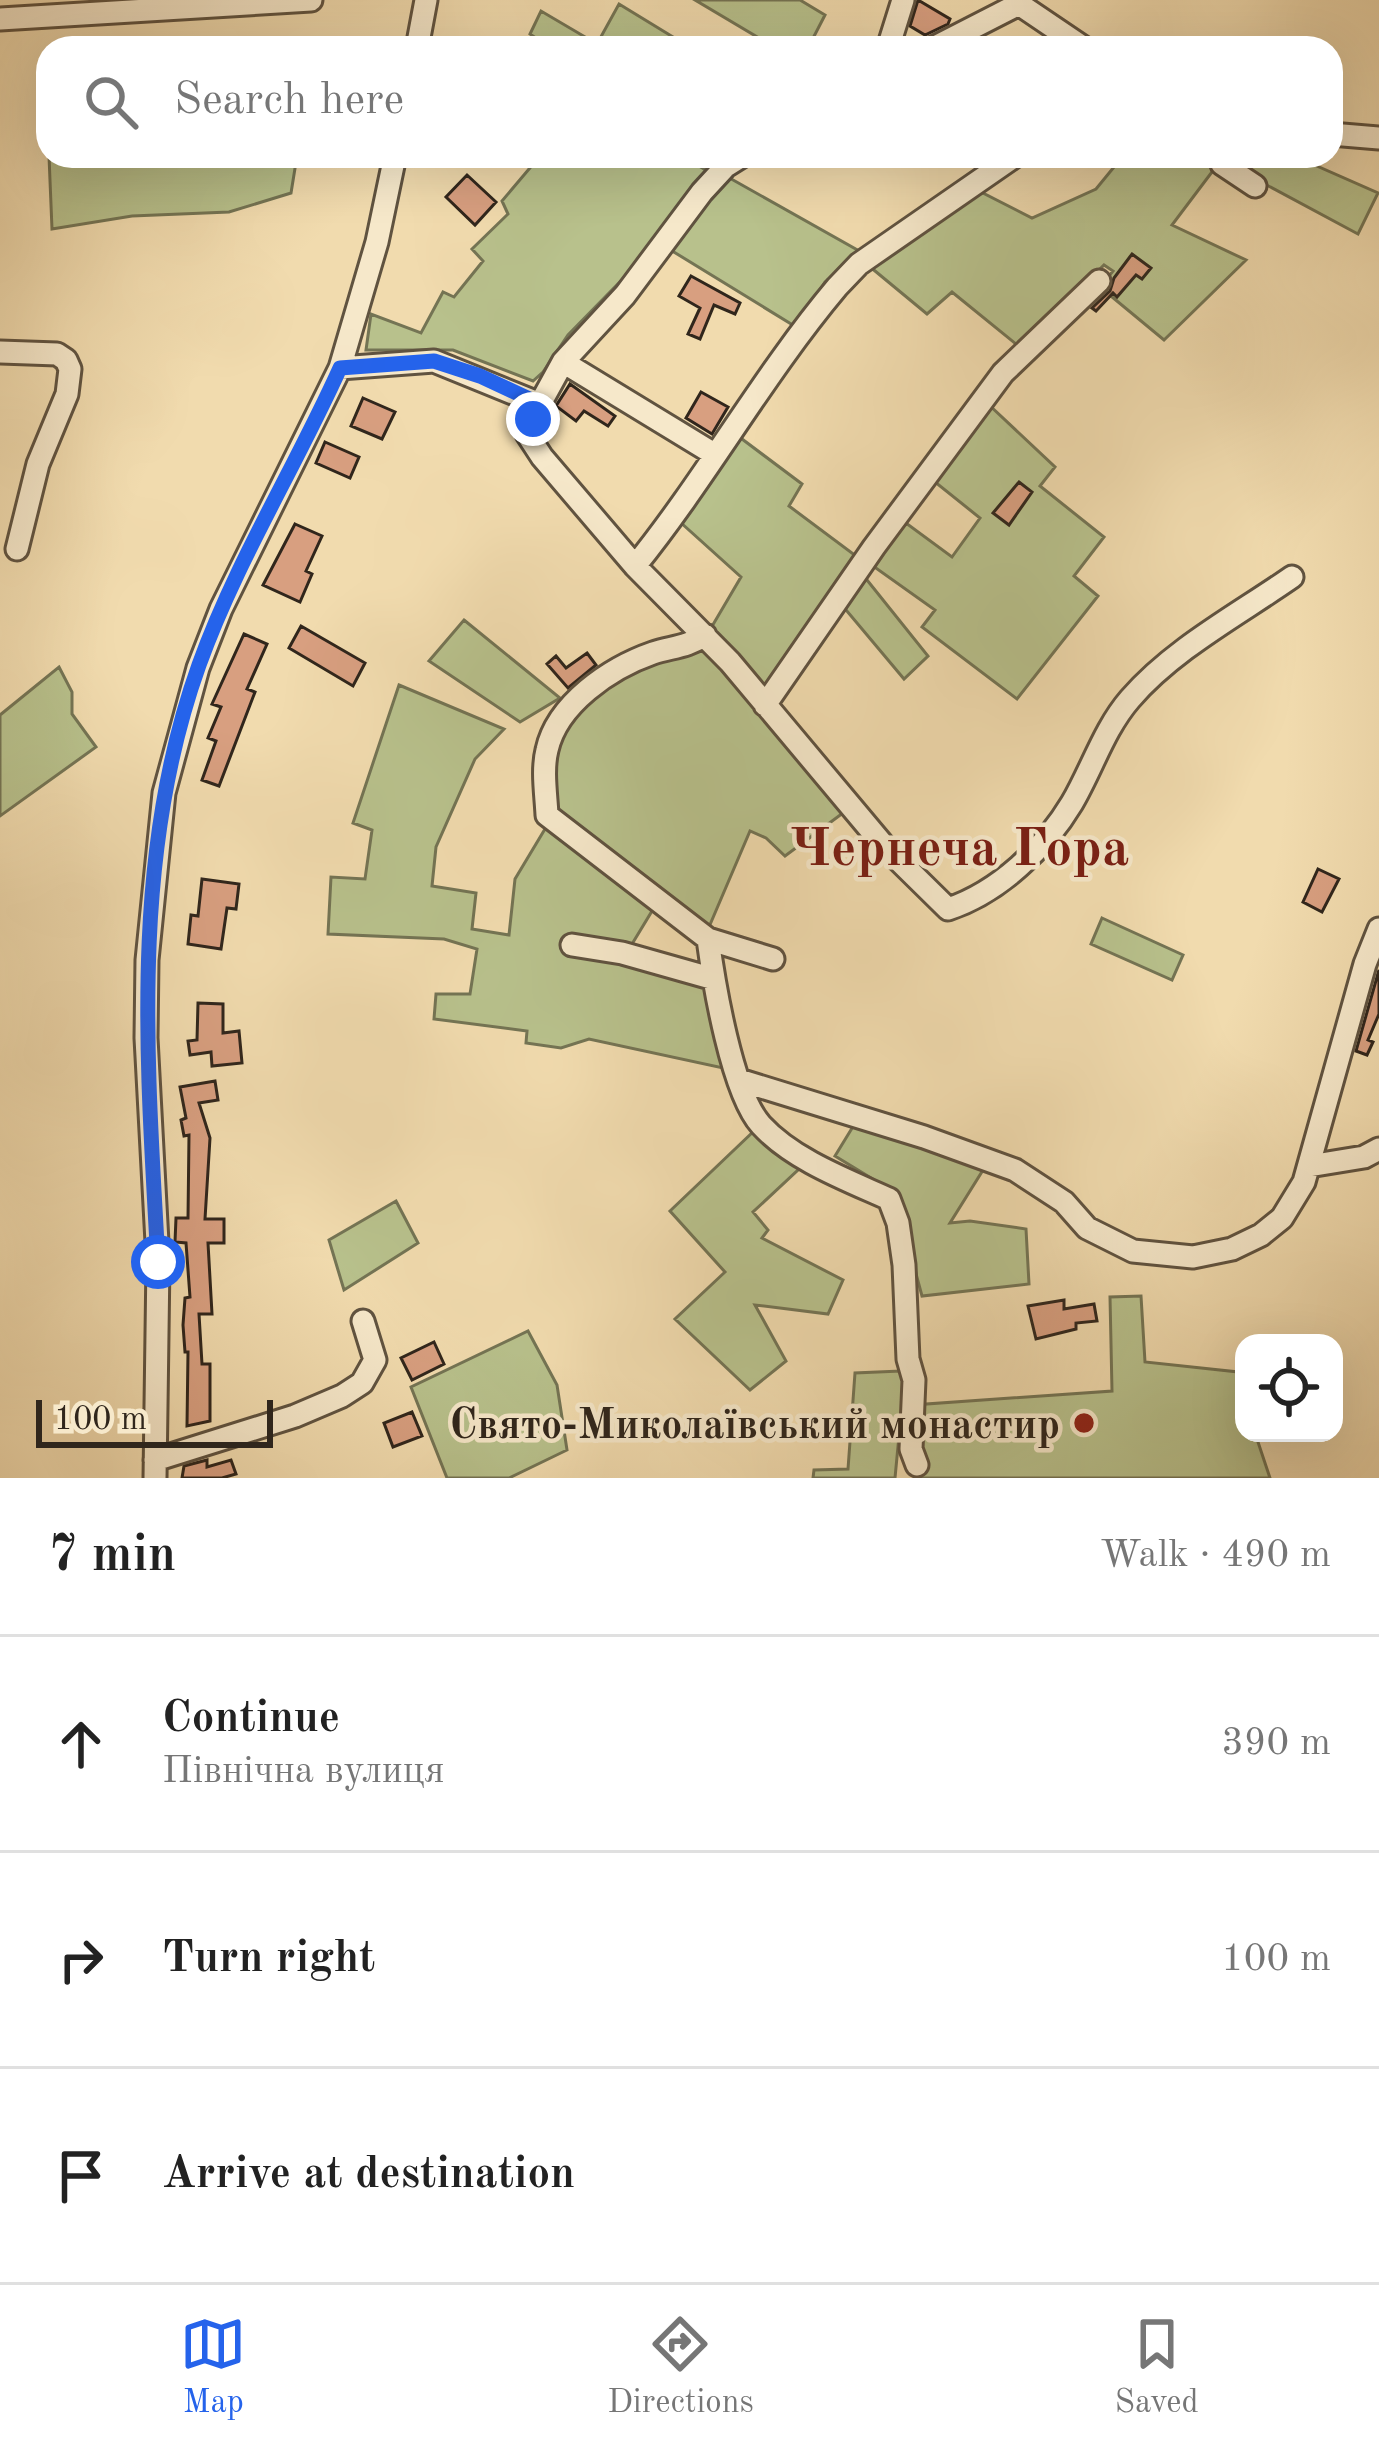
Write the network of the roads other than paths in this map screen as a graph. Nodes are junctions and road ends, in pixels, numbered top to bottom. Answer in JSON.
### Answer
{"nodes":[{"id":1,"x":310,"y":0,"type":"edge"},
{"id":2,"x":426,"y":0,"type":"edge"},
{"id":3,"x":903,"y":0,"type":"edge"},
{"id":4,"x":1021,"y":2,"type":"edge"},
{"id":5,"x":0,"y":19,"type":"edge"},
{"id":6,"x":418,"y":36,"type":"edge"},
{"id":7,"x":892,"y":36,"type":"edge"},
{"id":8,"x":957,"y":36,"type":"edge"},
{"id":9,"x":1068,"y":36,"type":"edge"},
{"id":10,"x":1343,"y":135,"type":"edge"},
{"id":11,"x":1379,"y":138,"type":"edge"},
{"id":12,"x":392,"y":168,"type":"edge"},
{"id":13,"x":729,"y":168,"type":"edge"},
{"id":14,"x":998,"y":168,"type":"edge"},
{"id":15,"x":1228,"y":168,"type":"edge"},
{"id":16,"x":1255,"y":187,"type":"dead end"},
{"id":17,"x":1099,"y":281,"type":"dead end"},
{"id":18,"x":0,"y":352,"type":"edge"},
{"id":19,"x":563,"y":362,"type":"junction"},
{"id":20,"x":340,"y":368,"type":"junction"},
{"id":21,"x":540,"y":404,"type":"junction"},
{"id":22,"x":714,"y":454,"type":"junction"},
{"id":23,"x":16,"y":549,"type":"dead end"},
{"id":24,"x":635,"y":566,"type":"junction"},
{"id":25,"x":1292,"y":577,"type":"dead end"},
{"id":26,"x":705,"y":635,"type":"junction"},
{"id":27,"x":765,"y":705,"type":"junction"},
{"id":28,"x":1379,"y":929,"type":"edge"},
{"id":29,"x":708,"y":939,"type":"junction"},
{"id":30,"x":572,"y":945,"type":"dead end"},
{"id":31,"x":773,"y":958,"type":"dead end"},
{"id":32,"x":713,"y":979,"type":"junction"},
{"id":33,"x":740,"y":1080,"type":"junction"},
{"id":34,"x":1379,"y":1149,"type":"edge"},
{"id":35,"x":1309,"y":1166,"type":"junction"},
{"id":36,"x":363,"y":1321,"type":"dead end"},
{"id":37,"x":917,"y":1465,"type":"dead end"},
{"id":38,"x":155,"y":1469,"type":"edge"}],
"edges":[{"from":1,"to":5,"type":"street"},
{"from":2,"to":6,"type":"street"},
{"from":3,"to":7,"type":"street"},
{"from":4,"to":8,"type":"street"},
{"from":4,"to":9,"type":"street"},
{"from":10,"to":11,"type":"street"},
{"from":12,"to":20,"type":"street"},
{"from":13,"to":19,"type":"street"},
{"from":14,"to":22,"type":"street"},
{"from":15,"to":16,"type":"street"},
{"from":17,"to":27,"type":"street"},
{"from":18,"to":23,"type":"street"},
{"from":19,"to":21,"type":"street"},
{"from":19,"to":22,"type":"street"},
{"from":20,"to":21,"type":"street"},
{"from":20,"to":38,"type":"street"},
{"from":21,"to":24,"type":"street"},
{"from":22,"to":24,"type":"street"},
{"from":24,"to":26,"type":"street"},
{"from":25,"to":27,"type":"street"},
{"from":26,"to":27,"type":"street"},
{"from":26,"to":29,"type":"street"},
{"from":28,"to":35,"type":"street"},
{"from":29,"to":31,"type":"street"},
{"from":29,"to":32,"type":"street"},
{"from":30,"to":32,"type":"street"},
{"from":32,"to":33,"type":"street"},
{"from":33,"to":35,"type":"street"},
{"from":33,"to":37,"type":"street"},
{"from":34,"to":35,"type":"street"},
{"from":36,"to":38,"type":"street"}]}
